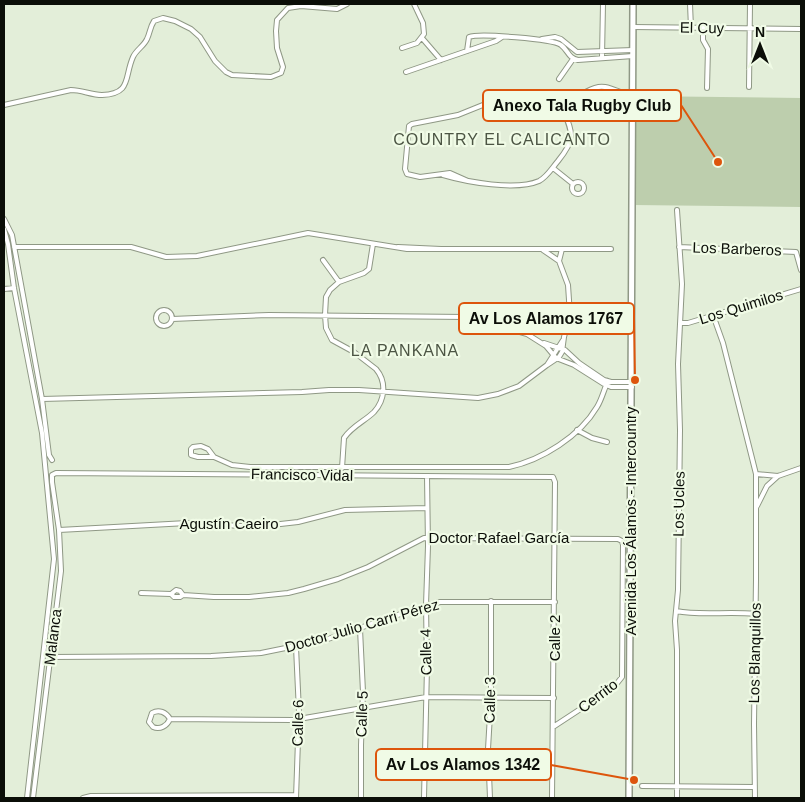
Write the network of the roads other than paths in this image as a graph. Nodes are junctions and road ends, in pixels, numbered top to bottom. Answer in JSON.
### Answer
{"nodes":[{"id":1,"x":347,"y":4,"type":"edge"},
{"id":2,"x":414,"y":4,"type":"edge"},
{"id":3,"x":603,"y":4,"type":"edge"},
{"id":4,"x":633,"y":4,"type":"edge"},
{"id":5,"x":690,"y":4,"type":"edge"},
{"id":6,"x":750,"y":4,"type":"edge"},
{"id":7,"x":633,"y":28,"type":"junction"},
{"id":8,"x":691,"y":28,"type":"junction"},
{"id":9,"x":703,"y":28,"type":"junction"},
{"id":10,"x":750,"y":29,"type":"junction"},
{"id":11,"x":801,"y":29,"type":"edge"},
{"id":12,"x":502,"y":37,"type":"junction"},
{"id":13,"x":422,"y":38,"type":"junction"},
{"id":14,"x":537,"y":40,"type":"junction"},
{"id":15,"x":402,"y":48,"type":"dead end"},
{"id":16,"x":467,"y":51,"type":"junction"},
{"id":17,"x":602,"y":51,"type":"junction"},
{"id":18,"x":633,"y":53,"type":"junction"},
{"id":19,"x":602,"y":57,"type":"junction"},
{"id":20,"x":573,"y":59,"type":"junction"},
{"id":21,"x":441,"y":60,"type":"junction"},
{"id":22,"x":406,"y":72,"type":"dead end"},
{"id":23,"x":559,"y":79,"type":"dead end"},
{"id":24,"x":749,"y":87,"type":"dead end"},
{"id":25,"x":707,"y":88,"type":"dead end"},
{"id":26,"x":632,"y":98,"type":"junction"},
{"id":27,"x":4,"y":105,"type":"edge"},
{"id":28,"x":563,"y":109,"type":"junction"},
{"id":29,"x":553,"y":168,"type":"junction"},
{"id":30,"x":573,"y":184,"type":"dead end"},
{"id":31,"x":677,"y":210,"type":"dead end"},
{"id":32,"x":4,"y":219,"type":"edge"},
{"id":33,"x":4,"y":229,"type":"edge"},
{"id":34,"x":373,"y":244,"type":"junction"},
{"id":35,"x":14,"y":247,"type":"junction"},
{"id":36,"x":679,"y":247,"type":"junction"},
{"id":37,"x":541,"y":249,"type":"junction"},
{"id":38,"x":562,"y":249,"type":"junction"},
{"id":39,"x":611,"y":249,"type":"dead end"},
{"id":40,"x":323,"y":260,"type":"dead end"},
{"id":41,"x":559,"y":261,"type":"junction"},
{"id":42,"x":801,"y":270,"type":"edge"},
{"id":43,"x":339,"y":282,"type":"junction"},
{"id":44,"x":14,"y":288,"type":"junction"},
{"id":45,"x":4,"y":289,"type":"edge"},
{"id":46,"x":801,"y":289,"type":"edge"},
{"id":47,"x":325,"y":315,"type":"junction"},
{"id":48,"x":714,"y":315,"type":"junction"},
{"id":49,"x":172,"y":318,"type":"junction"},
{"id":50,"x":680,"y":323,"type":"junction"},
{"id":51,"x":542,"y":342,"type":"junction"},
{"id":52,"x":561,"y":348,"type":"junction"},
{"id":53,"x":552,"y":354,"type":"junction"},
{"id":54,"x":557,"y":358,"type":"junction"},
{"id":55,"x":547,"y":365,"type":"junction"},
{"id":56,"x":607,"y":383,"type":"junction"},
{"id":57,"x":632,"y":385,"type":"junction"},
{"id":58,"x":384,"y":392,"type":"junction"},
{"id":59,"x":42,"y":399,"type":"junction"},
{"id":60,"x":577,"y":430,"type":"junction"},
{"id":61,"x":608,"y":442,"type":"dead end"},
{"id":62,"x":214,"y":457,"type":"junction"},
{"id":63,"x":52,"y":460,"type":"dead end"},
{"id":64,"x":342,"y":468,"type":"junction"},
{"id":65,"x":801,"y":468,"type":"edge"},
{"id":66,"x":756,"y":474,"type":"junction"},
{"id":67,"x":52,"y":475,"type":"joint"},
{"id":68,"x":427,"y":476,"type":"junction"},
{"id":69,"x":778,"y":476,"type":"junction"},
{"id":70,"x":553,"y":478,"type":"joint"},
{"id":71,"x":427,"y":508,"type":"junction"},
{"id":72,"x":756,"y":508,"type":"junction"},
{"id":73,"x":59,"y":530,"type":"junction"},
{"id":74,"x":428,"y":537,"type":"junction"},
{"id":75,"x":555,"y":538,"type":"junction"},
{"id":76,"x":616,"y":538,"type":"joint"},
{"id":77,"x":141,"y":593,"type":"dead end"},
{"id":78,"x":171,"y":594,"type":"junction"},
{"id":79,"x":183,"y":594,"type":"junction"},
{"id":80,"x":491,"y":601,"type":"junction"},
{"id":81,"x":555,"y":602,"type":"junction"},
{"id":82,"x":426,"y":605,"type":"junction"},
{"id":83,"x":676,"y":611,"type":"junction"},
{"id":84,"x":755,"y":614,"type":"junction"},
{"id":85,"x":360,"y":629,"type":"junction"},
{"id":86,"x":296,"y":647,"type":"junction"},
{"id":87,"x":50,"y":657,"type":"junction"},
{"id":88,"x":426,"y":697,"type":"junction"},
{"id":89,"x":491,"y":697,"type":"junction"},
{"id":90,"x":554,"y":698,"type":"junction"},
{"id":91,"x":363,"y":708,"type":"junction"},
{"id":92,"x":170,"y":719,"type":"junction"},
{"id":93,"x":299,"y":719,"type":"junction"},
{"id":94,"x":554,"y":727,"type":"junction"},
{"id":95,"x":642,"y":786,"type":"dead end"},
{"id":96,"x":677,"y":787,"type":"junction"},
{"id":97,"x":754,"y":787,"type":"junction"},
{"id":98,"x":269,"y":797,"type":"edge"},
{"id":99,"x":284,"y":797,"type":"edge"},
{"id":100,"x":296,"y":797,"type":"edge"},
{"id":101,"x":27,"y":798,"type":"edge"},
{"id":102,"x":33,"y":798,"type":"edge"},
{"id":103,"x":83,"y":798,"type":"edge"},
{"id":104,"x":361,"y":798,"type":"edge"},
{"id":105,"x":424,"y":798,"type":"edge"},
{"id":106,"x":490,"y":798,"type":"edge"},
{"id":107,"x":552,"y":798,"type":"edge"},
{"id":108,"x":629,"y":798,"type":"edge"},
{"id":109,"x":677,"y":798,"type":"edge"},
{"id":110,"x":755,"y":798,"type":"edge"}],
"edges":[{"from":1,"to":27,"type":"street"},
{"from":2,"to":13,"type":"street"},
{"from":3,"to":17,"type":"street"},
{"from":4,"to":7,"type":"main road","name":"Avenida Los Álamos - Intercountry"},
{"from":5,"to":8,"type":"street"},
{"from":6,"to":10,"type":"street"},
{"from":7,"to":8,"type":"street","name":"El Cuy"},
{"from":7,"to":18,"type":"main road","name":"Avenida Los Álamos - Intercountry"},
{"from":8,"to":9,"type":"street","name":"El Cuy"},
{"from":9,"to":10,"type":"street","name":"El Cuy"},
{"from":9,"to":25,"type":"street"},
{"from":10,"to":11,"type":"street","name":"El Cuy"},
{"from":10,"to":24,"type":"street"},
{"from":12,"to":14,"type":"street"},
{"from":12,"to":16,"type":"street"},
{"from":12,"to":16,"type":"street"},
{"from":13,"to":15,"type":"street"},
{"from":13,"to":21,"type":"street"},
{"from":14,"to":17,"type":"street"},
{"from":14,"to":20,"type":"street"},
{"from":16,"to":21,"type":"street"},
{"from":17,"to":18,"type":"street"},
{"from":17,"to":19,"type":"street"},
{"from":18,"to":19,"type":"street"},
{"from":18,"to":26,"type":"main road","name":"Avenida Los Álamos - Intercountry"},
{"from":19,"to":20,"type":"street"},
{"from":20,"to":23,"type":"street"},
{"from":21,"to":22,"type":"street"},
{"from":26,"to":28,"type":"street"},
{"from":26,"to":57,"type":"main road","name":"Avenida Los Álamos - Intercountry"},
{"from":28,"to":29,"type":"street"},
{"from":28,"to":29,"type":"street"},
{"from":29,"to":30,"type":"street"},
{"from":31,"to":36,"type":"street","name":"Los Ucles"},
{"from":32,"to":35,"type":"street"},
{"from":33,"to":44,"type":"street"},
{"from":34,"to":35,"type":"street"},
{"from":34,"to":37,"type":"street"},
{"from":34,"to":43,"type":"street"},
{"from":35,"to":59,"type":"street"},
{"from":36,"to":42,"type":"street","name":"Los Barberos"},
{"from":36,"to":50,"type":"street","name":"Los Ucles"},
{"from":37,"to":38,"type":"street"},
{"from":37,"to":41,"type":"street"},
{"from":38,"to":39,"type":"street"},
{"from":38,"to":41,"type":"street"},
{"from":40,"to":43,"type":"street"},
{"from":41,"to":52,"type":"street"},
{"from":43,"to":47,"type":"street"},
{"from":44,"to":45,"type":"street"},
{"from":44,"to":101,"type":"street"},
{"from":46,"to":48,"type":"street","name":"Los Quimilos"},
{"from":47,"to":49,"type":"street"},
{"from":47,"to":51,"type":"street"},
{"from":47,"to":58,"type":"street"},
{"from":48,"to":50,"type":"street","name":"Los Quimilos"},
{"from":48,"to":66,"type":"street","name":"Los Blanquillos"},
{"from":49,"to":49,"type":"street"},
{"from":50,"to":83,"type":"street","name":"Los Ucles"},
{"from":51,"to":52,"type":"street"},
{"from":51,"to":53,"type":"street"},
{"from":52,"to":53,"type":"street"},
{"from":52,"to":54,"type":"street"},
{"from":52,"to":56,"type":"street"},
{"from":53,"to":54,"type":"street"},
{"from":53,"to":55,"type":"street"},
{"from":54,"to":55,"type":"street"},
{"from":54,"to":56,"type":"street"},
{"from":55,"to":58,"type":"street"},
{"from":56,"to":57,"type":"street"},
{"from":56,"to":60,"type":"street"},
{"from":57,"to":108,"type":"main road","name":"Avenida Los Álamos - Intercountry"},
{"from":58,"to":59,"type":"street"},
{"from":58,"to":64,"type":"street"},
{"from":59,"to":63,"type":"street"},
{"from":60,"to":61,"type":"street"},
{"from":60,"to":64,"type":"street"},
{"from":62,"to":62,"type":"street"},
{"from":62,"to":64,"type":"street"},
{"from":65,"to":69,"type":"street"},
{"from":66,"to":69,"type":"street"},
{"from":66,"to":72,"type":"street","name":"Los Blanquillos"},
{"from":67,"to":68,"type":"street","name":"Francisco Vidal"},
{"from":67,"to":73,"type":"street","name":"Malanca"},
{"from":68,"to":70,"type":"street","name":"Francisco Vidal"},
{"from":68,"to":71,"type":"street","name":"Calle 4"},
{"from":69,"to":72,"type":"street","name":"Los Blanquillos"},
{"from":70,"to":75,"type":"street","name":"Calle 2"},
{"from":71,"to":73,"type":"street","name":"Agustín Caeiro"},
{"from":71,"to":74,"type":"street","name":"Calle 4"},
{"from":72,"to":84,"type":"street","name":"Los Blanquillos"},
{"from":73,"to":87,"type":"street","name":"Malanca"},
{"from":74,"to":75,"type":"street","name":"Doctor Rafael García"},
{"from":74,"to":79,"type":"street","name":"Doctor Rafael García"},
{"from":74,"to":82,"type":"street","name":"Calle 4"},
{"from":75,"to":76,"type":"street","name":"Doctor Rafael García"},
{"from":75,"to":81,"type":"street","name":"Calle 2"},
{"from":76,"to":94,"type":"street","name":"Cerrito"},
{"from":77,"to":78,"type":"street","name":"Doctor Rafael García"},
{"from":78,"to":79,"type":"street","name":"Doctor Rafael García"},
{"from":78,"to":79,"type":"street","name":"Doctor Rafael García"},
{"from":80,"to":81,"type":"street","name":"Doctor Julio Carri Pérez"},
{"from":80,"to":82,"type":"street","name":"Doctor Julio Carri Pérez"},
{"from":80,"to":89,"type":"street","name":"Calle 3"},
{"from":81,"to":90,"type":"street","name":"Calle 2"},
{"from":82,"to":85,"type":"street","name":"Doctor Julio Carri Pérez"},
{"from":82,"to":88,"type":"street","name":"Calle 4"},
{"from":83,"to":84,"type":"street"},
{"from":83,"to":96,"type":"street","name":"Los Ucles"},
{"from":84,"to":97,"type":"street","name":"Los Blanquillos"},
{"from":85,"to":86,"type":"street","name":"Doctor Julio Carri Pérez"},
{"from":85,"to":91,"type":"street","name":"Calle 5"},
{"from":86,"to":87,"type":"street","name":"Doctor Julio Carri Pérez"},
{"from":86,"to":93,"type":"street","name":"Calle 6"},
{"from":87,"to":102,"type":"street","name":"Malanca"},
{"from":88,"to":89,"type":"street"},
{"from":88,"to":91,"type":"street"},
{"from":88,"to":105,"type":"street","name":"Calle 4"},
{"from":89,"to":90,"type":"street"},
{"from":89,"to":106,"type":"street","name":"Calle 3"},
{"from":90,"to":94,"type":"street","name":"Calle 2"},
{"from":91,"to":93,"type":"street"},
{"from":91,"to":104,"type":"street","name":"Calle 5"},
{"from":92,"to":92,"type":"street"},
{"from":92,"to":93,"type":"street"},
{"from":93,"to":100,"type":"street","name":"Calle 6"},
{"from":94,"to":107,"type":"street","name":"Calle 2"},
{"from":95,"to":96,"type":"street"},
{"from":96,"to":97,"type":"street"},
{"from":96,"to":109,"type":"street","name":"Los Ucles"},
{"from":97,"to":110,"type":"street","name":"Los Blanquillos"},
{"from":98,"to":99,"type":"street"},
{"from":98,"to":103,"type":"street"},
{"from":99,"to":100,"type":"street"}]}
